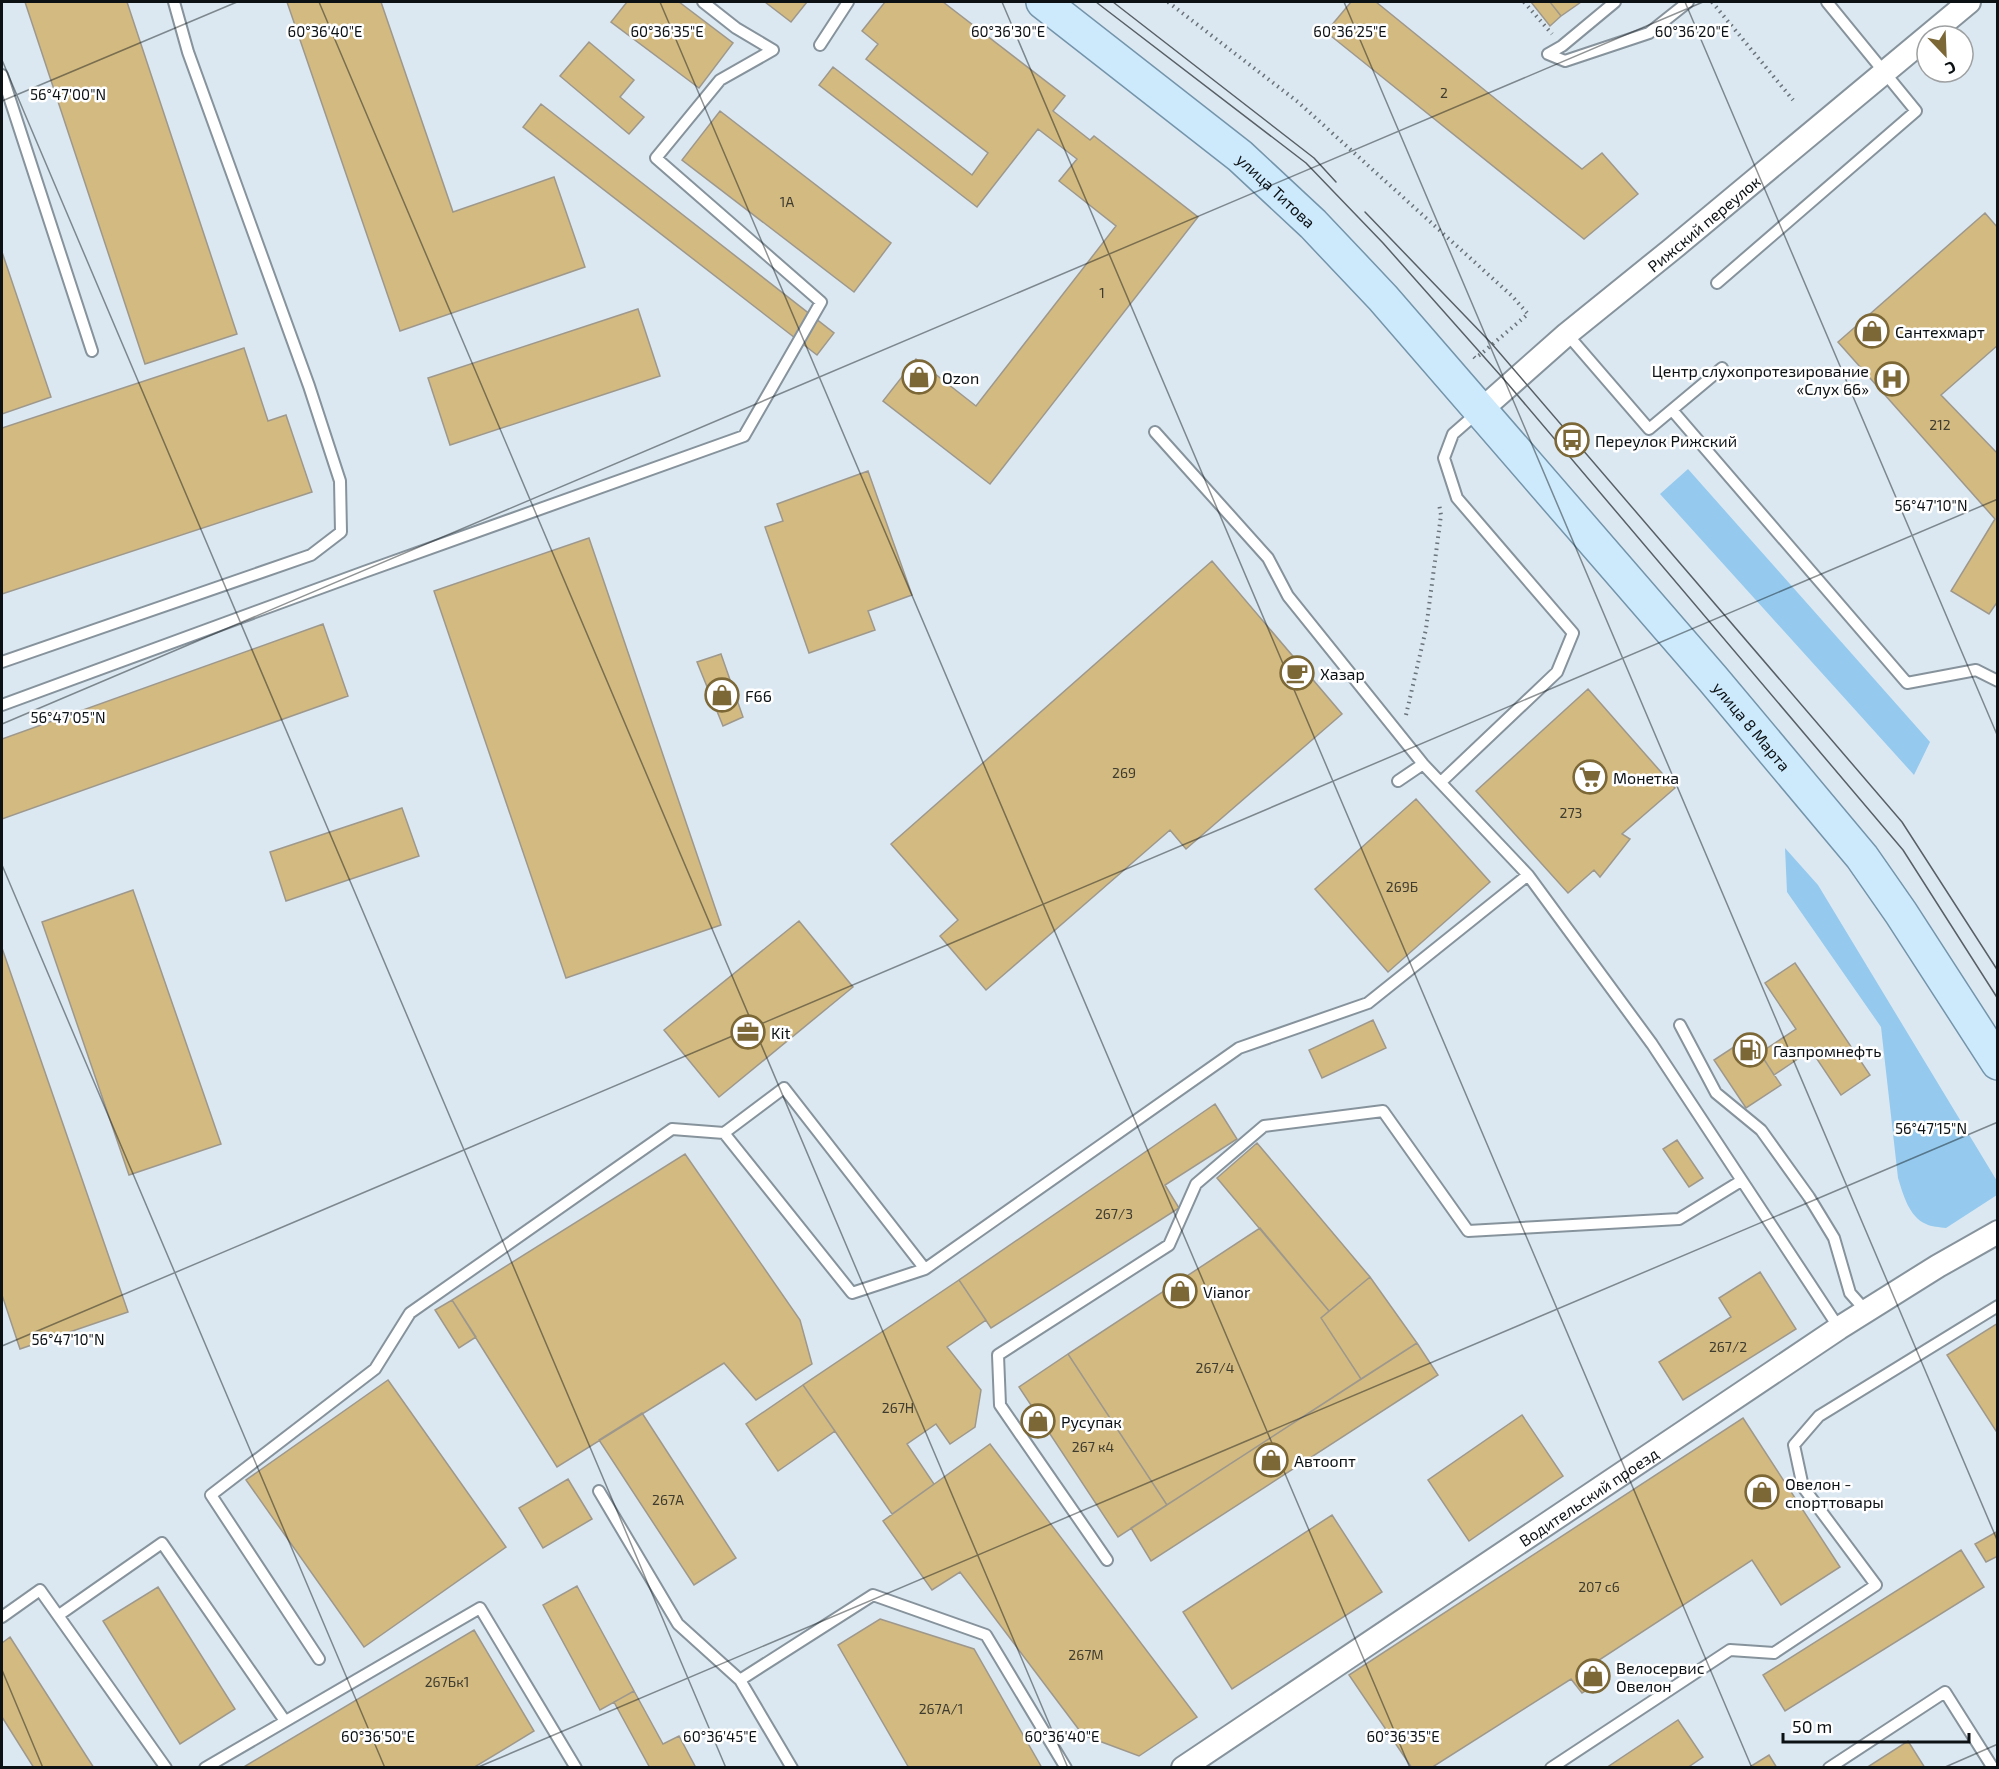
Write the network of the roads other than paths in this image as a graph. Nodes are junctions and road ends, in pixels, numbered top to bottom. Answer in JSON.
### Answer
{"nodes":[{"id":1,"x":174,"y":2,"type":"edge"},
{"id":2,"x":703,"y":2,"type":"edge"},
{"id":3,"x":848,"y":2,"type":"edge"},
{"id":4,"x":1043,"y":2,"type":"edge"},
{"id":5,"x":1616,"y":2,"type":"edge"},
{"id":6,"x":1688,"y":2,"type":"edge"},
{"id":7,"x":1827,"y":2,"type":"edge"},
{"id":8,"x":1969,"y":2,"type":"edge"},
{"id":9,"x":820,"y":45,"type":"dead end"},
{"id":10,"x":1883,"y":72,"type":"junction"},
{"id":11,"x":2,"y":75,"type":"edge"},
{"id":12,"x":1717,"y":283,"type":"dead end"},
{"id":13,"x":1566,"y":334,"type":"junction"},
{"id":14,"x":92,"y":351,"type":"dead end"},
{"id":15,"x":1722,"y":368,"type":"dead end"},
{"id":16,"x":1672,"y":410,"type":"junction"},
{"id":17,"x":1480,"y":411,"type":"junction"},
{"id":18,"x":1155,"y":432,"type":"dead end"},
{"id":19,"x":2,"y":662,"type":"edge"},
{"id":20,"x":1998,"y":681,"type":"edge"},
{"id":21,"x":2,"y":705,"type":"edge"},
{"id":22,"x":1423,"y":764,"type":"junction"},
{"id":23,"x":1398,"y":781,"type":"dead end"},
{"id":24,"x":1441,"y":782,"type":"junction"},
{"id":25,"x":1528,"y":875,"type":"junction"},
{"id":26,"x":1680,"y":1025,"type":"dead end"},
{"id":27,"x":1998,"y":1063,"type":"edge"},
{"id":28,"x":724,"y":1133,"type":"junction"},
{"id":29,"x":1741,"y":1180,"type":"junction"},
{"id":30,"x":1998,"y":1232,"type":"edge"},
{"id":31,"x":925,"y":1269,"type":"junction"},
{"id":32,"x":1998,"y":1306,"type":"edge"},
{"id":33,"x":1866,"y":1311,"type":"junction"},
{"id":34,"x":1839,"y":1328,"type":"junction"},
{"id":35,"x":599,"y":1491,"type":"dead end"},
{"id":36,"x":1107,"y":1560,"type":"dead end"},
{"id":37,"x":58,"y":1615,"type":"junction"},
{"id":38,"x":2,"y":1617,"type":"edge"},
{"id":39,"x":319,"y":1659,"type":"dead end"},
{"id":40,"x":740,"y":1680,"type":"junction"},
{"id":41,"x":285,"y":1721,"type":"junction"},
{"id":42,"x":166,"y":1767,"type":"edge"},
{"id":43,"x":205,"y":1767,"type":"edge"},
{"id":44,"x":576,"y":1767,"type":"edge"},
{"id":45,"x":792,"y":1767,"type":"edge"},
{"id":46,"x":1066,"y":1767,"type":"edge"},
{"id":47,"x":1183,"y":1767,"type":"edge"},
{"id":48,"x":1551,"y":1767,"type":"edge"},
{"id":49,"x":1829,"y":1767,"type":"edge"},
{"id":50,"x":1993,"y":1767,"type":"edge"}],
"edges":[{"from":1,"to":19,"type":"lane"},
{"from":2,"to":21,"type":"lane"},
{"from":3,"to":9,"type":"lane"},
{"from":4,"to":17,"type":"main road","name":"улица Титова"},
{"from":5,"to":6,"type":"lane"},
{"from":7,"to":10,"type":"lane"},
{"from":8,"to":10,"type":"street","name":"Рижский переулок"},
{"from":10,"to":12,"type":"lane"},
{"from":10,"to":13,"type":"street","name":"Рижский переулок"},
{"from":11,"to":14,"type":"lane"},
{"from":13,"to":16,"type":"lane"},
{"from":13,"to":17,"type":"street","name":"Рижский переулок"},
{"from":15,"to":16,"type":"lane"},
{"from":16,"to":20,"type":"lane"},
{"from":17,"to":24,"type":"lane"},
{"from":17,"to":27,"type":"main road","name":"улица 8 Марта"},
{"from":18,"to":22,"type":"lane"},
{"from":22,"to":23,"type":"lane"},
{"from":22,"to":24,"type":"lane"},
{"from":24,"to":25,"type":"lane"},
{"from":25,"to":29,"type":"lane"},
{"from":25,"to":31,"type":"lane"},
{"from":26,"to":33,"type":"lane"},
{"from":28,"to":31,"type":"lane"},
{"from":28,"to":31,"type":"lane"},
{"from":28,"to":39,"type":"lane"},
{"from":29,"to":34,"type":"lane"},
{"from":29,"to":36,"type":"lane"},
{"from":30,"to":33,"type":"street","name":"Водительский проезд"},
{"from":32,"to":48,"type":"lane"},
{"from":33,"to":34,"type":"street","name":"Водительский проезд"},
{"from":34,"to":47,"type":"street","name":"Водительский проезд"},
{"from":35,"to":40,"type":"lane"},
{"from":37,"to":38,"type":"lane"},
{"from":37,"to":41,"type":"lane"},
{"from":37,"to":42,"type":"lane"},
{"from":40,"to":45,"type":"lane"},
{"from":40,"to":46,"type":"lane"},
{"from":41,"to":43,"type":"lane"},
{"from":41,"to":44,"type":"lane"},
{"from":49,"to":50,"type":"lane"}]}
